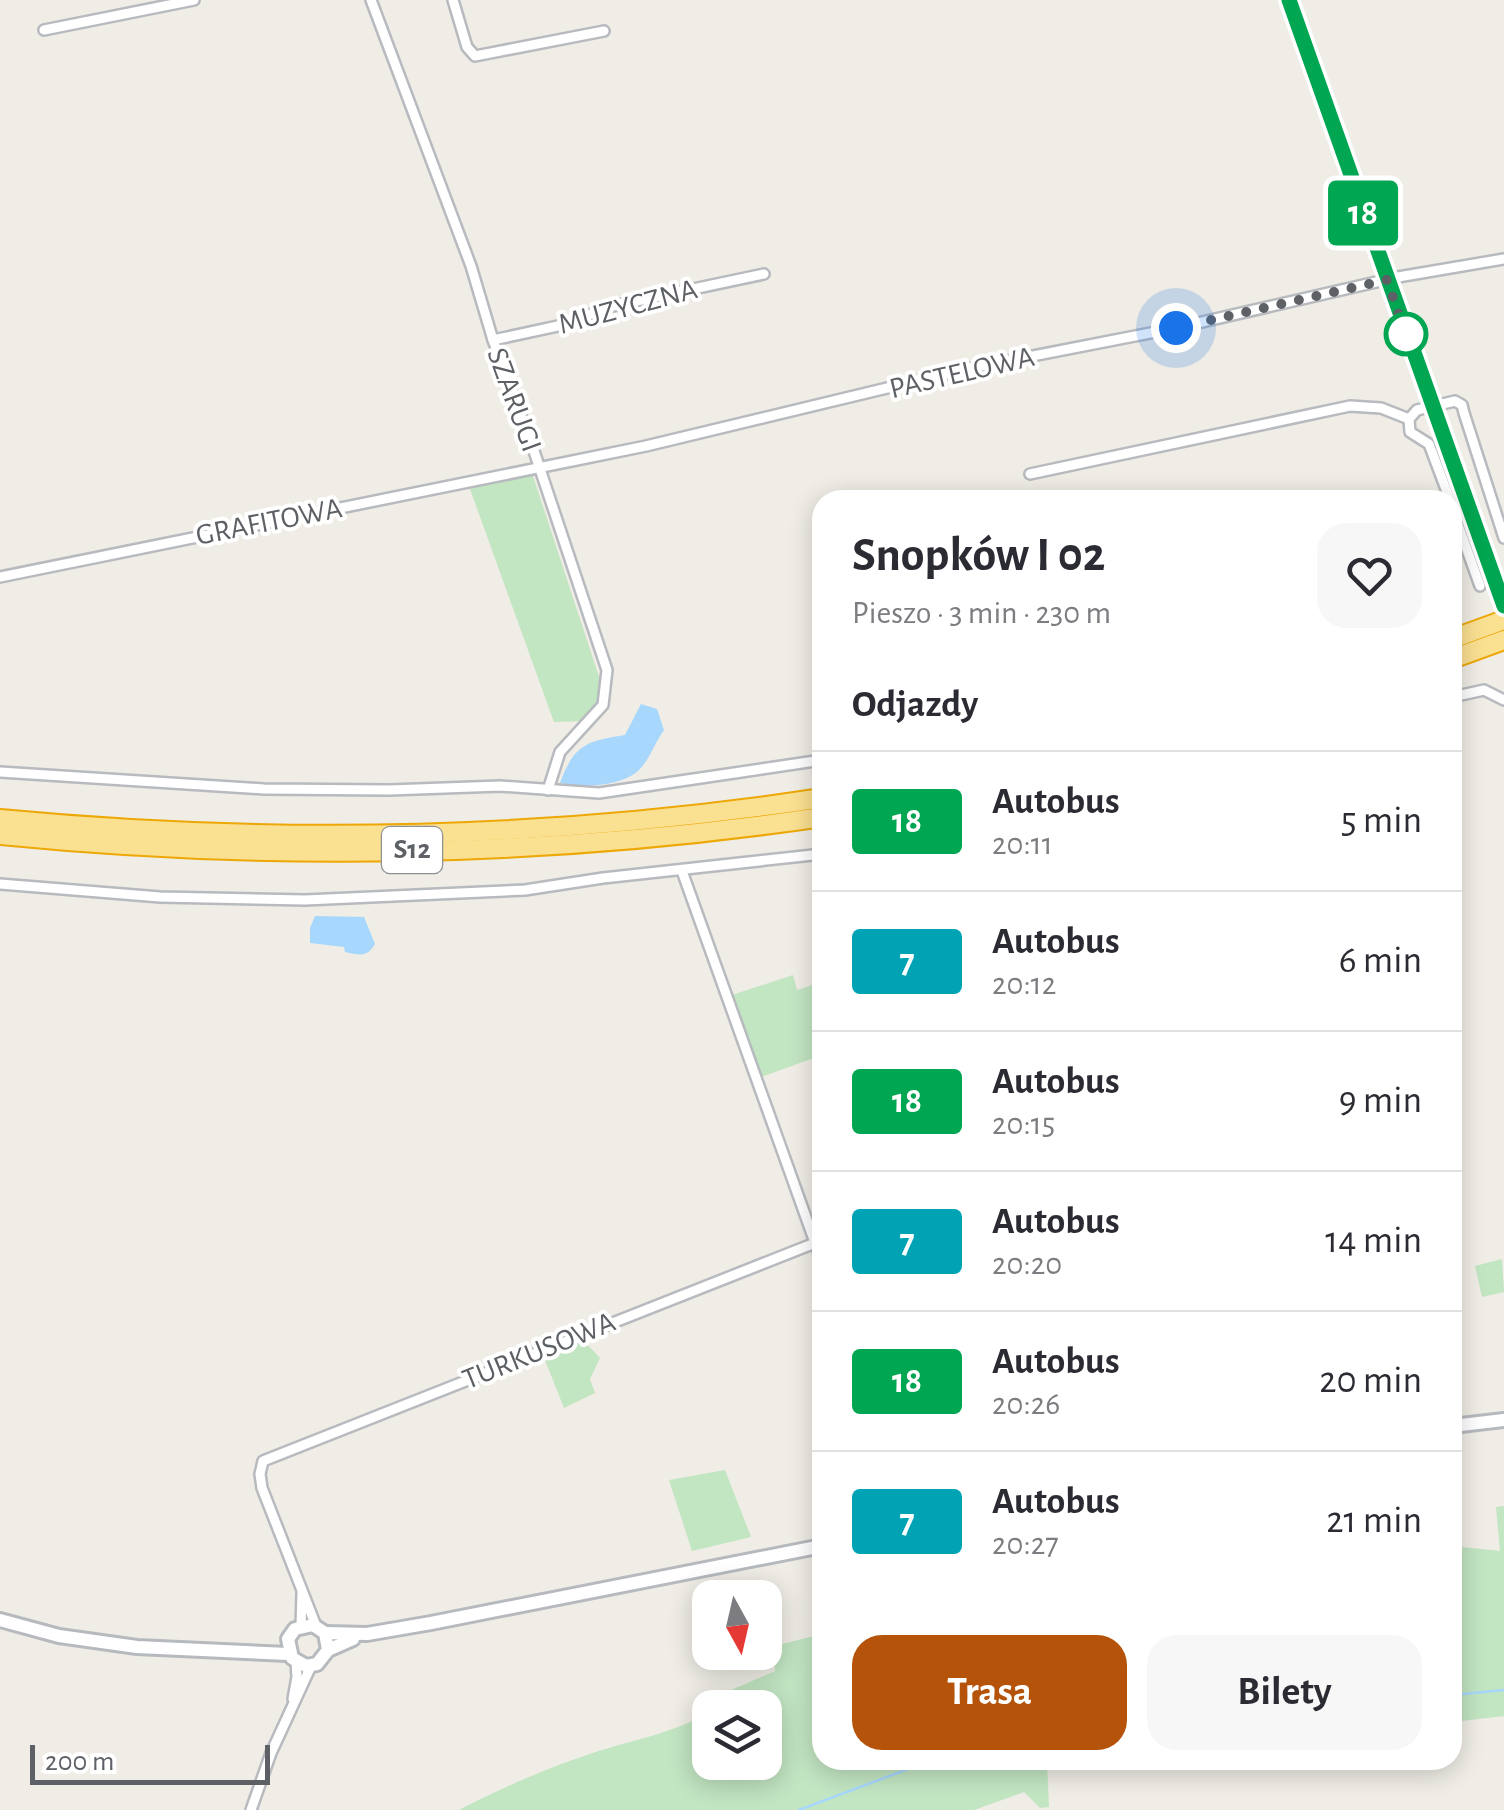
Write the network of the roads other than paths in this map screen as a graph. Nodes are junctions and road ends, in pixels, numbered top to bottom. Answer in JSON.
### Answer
{"nodes":[{"id":1,"x":194,"y":0,"type":"edge"},
{"id":2,"x":372,"y":0,"type":"edge"},
{"id":3,"x":453,"y":0,"type":"edge"},
{"id":4,"x":1289,"y":0,"type":"edge"},
{"id":5,"x":44,"y":30,"type":"dead end"},
{"id":6,"x":604,"y":31,"type":"dead end"},
{"id":7,"x":1504,"y":259,"type":"edge"},
{"id":8,"x":764,"y":274,"type":"dead end"},
{"id":9,"x":1387,"y":280,"type":"junction"},
{"id":10,"x":493,"y":340,"type":"junction"},
{"id":11,"x":1432,"y":405,"type":"junction"},
{"id":12,"x":1409,"y":419,"type":"junction"},
{"id":13,"x":538,"y":466,"type":"junction"},
{"id":14,"x":1030,"y":474,"type":"dead end"},
{"id":15,"x":1446,"y":490,"type":"edge"},
{"id":16,"x":1462,"y":536,"type":"edge"},
{"id":17,"x":1504,"y":538,"type":"edge"},
{"id":18,"x":0,"y":577,"type":"edge"},
{"id":19,"x":1480,"y":586,"type":"dead end"},
{"id":20,"x":1502,"y":600,"type":"edge"},
{"id":21,"x":1504,"y":620,"type":"edge"},
{"id":22,"x":1462,"y":635,"type":"edge"},
{"id":23,"x":1504,"y":640,"type":"edge"},
{"id":24,"x":1462,"y":655,"type":"edge"},
{"id":25,"x":1462,"y":695,"type":"edge"},
{"id":26,"x":1504,"y":700,"type":"edge"},
{"id":27,"x":812,"y":762,"type":"edge"},
{"id":28,"x":0,"y":772,"type":"edge"},
{"id":29,"x":548,"y":790,"type":"junction"},
{"id":30,"x":812,"y":799,"type":"edge"},
{"id":31,"x":812,"y":818,"type":"edge"},
{"id":32,"x":0,"y":819,"type":"edge"},
{"id":33,"x":0,"y":835,"type":"edge"},
{"id":34,"x":812,"y":855,"type":"edge"},
{"id":35,"x":682,"y":870,"type":"junction"},
{"id":36,"x":0,"y":884,"type":"edge"},
{"id":37,"x":812,"y":1237,"type":"edge"},
{"id":38,"x":812,"y":1244,"type":"edge"},
{"id":39,"x":1504,"y":1420,"type":"edge"},
{"id":40,"x":1462,"y":1425,"type":"edge"},
{"id":41,"x":812,"y":1545,"type":"edge"},
{"id":42,"x":302,"y":1586,"type":"junction"},
{"id":43,"x":0,"y":1620,"type":"edge"},
{"id":44,"x":301,"y":1626,"type":"junction"},
{"id":45,"x":321,"y":1630,"type":"junction"},
{"id":46,"x":366,"y":1634,"type":"junction"},
{"id":47,"x":328,"y":1650,"type":"junction"},
{"id":48,"x":291,"y":1652,"type":"junction"},
{"id":49,"x":311,"y":1666,"type":"junction"},
{"id":50,"x":289,"y":1716,"type":"junction"},
{"id":51,"x":251,"y":1810,"type":"edge"}],
"edges":[{"from":1,"to":5,"type":"street"},
{"from":2,"to":10,"type":"street","name":"SZARUGI"},
{"from":3,"to":6,"type":"street"},
{"from":4,"to":9,"type":"main road"},
{"from":7,"to":9,"type":"street","name":"PASTELOWA"},
{"from":8,"to":10,"type":"street","name":"MUZYCZNA"},
{"from":9,"to":11,"type":"main road"},
{"from":9,"to":13,"type":"street","name":"PASTELOWA"},
{"from":10,"to":13,"type":"street","name":"SZARUGI"},
{"from":11,"to":12,"type":"street"},
{"from":11,"to":17,"type":"street"},
{"from":11,"to":20,"type":"main road"},
{"from":12,"to":14,"type":"street"},
{"from":12,"to":15,"type":"street"},
{"from":13,"to":18,"type":"street","name":"GRAFITOWA"},
{"from":13,"to":29,"type":"street","name":"SZARUGI"},
{"from":16,"to":19,"type":"street"},
{"from":21,"to":22,"type":"highway"},
{"from":23,"to":24,"type":"highway"},
{"from":25,"to":26,"type":"street"},
{"from":27,"to":29,"type":"street"},
{"from":28,"to":29,"type":"street"},
{"from":30,"to":32,"type":"highway","number":"S12"},
{"from":31,"to":33,"type":"highway","number":"S12"},
{"from":34,"to":35,"type":"street"},
{"from":35,"to":36,"type":"street"},
{"from":35,"to":37,"type":"street"},
{"from":38,"to":42,"type":"street","name":"TURKUSOWA"},
{"from":39,"to":40,"type":"main road"},
{"from":41,"to":46,"type":"main road"},
{"from":42,"to":44,"type":"street"},
{"from":42,"to":45,"type":"street"},
{"from":43,"to":48,"type":"main road"},
{"from":44,"to":45,"type":"main road"},
{"from":44,"to":48,"type":"main road"},
{"from":45,"to":46,"type":"main road"},
{"from":45,"to":47,"type":"main road"},
{"from":46,"to":47,"type":"main road"},
{"from":47,"to":49,"type":"main road"},
{"from":48,"to":49,"type":"main road"},
{"from":48,"to":50,"type":"street"},
{"from":49,"to":50,"type":"street"},
{"from":50,"to":51,"type":"street"}]}
